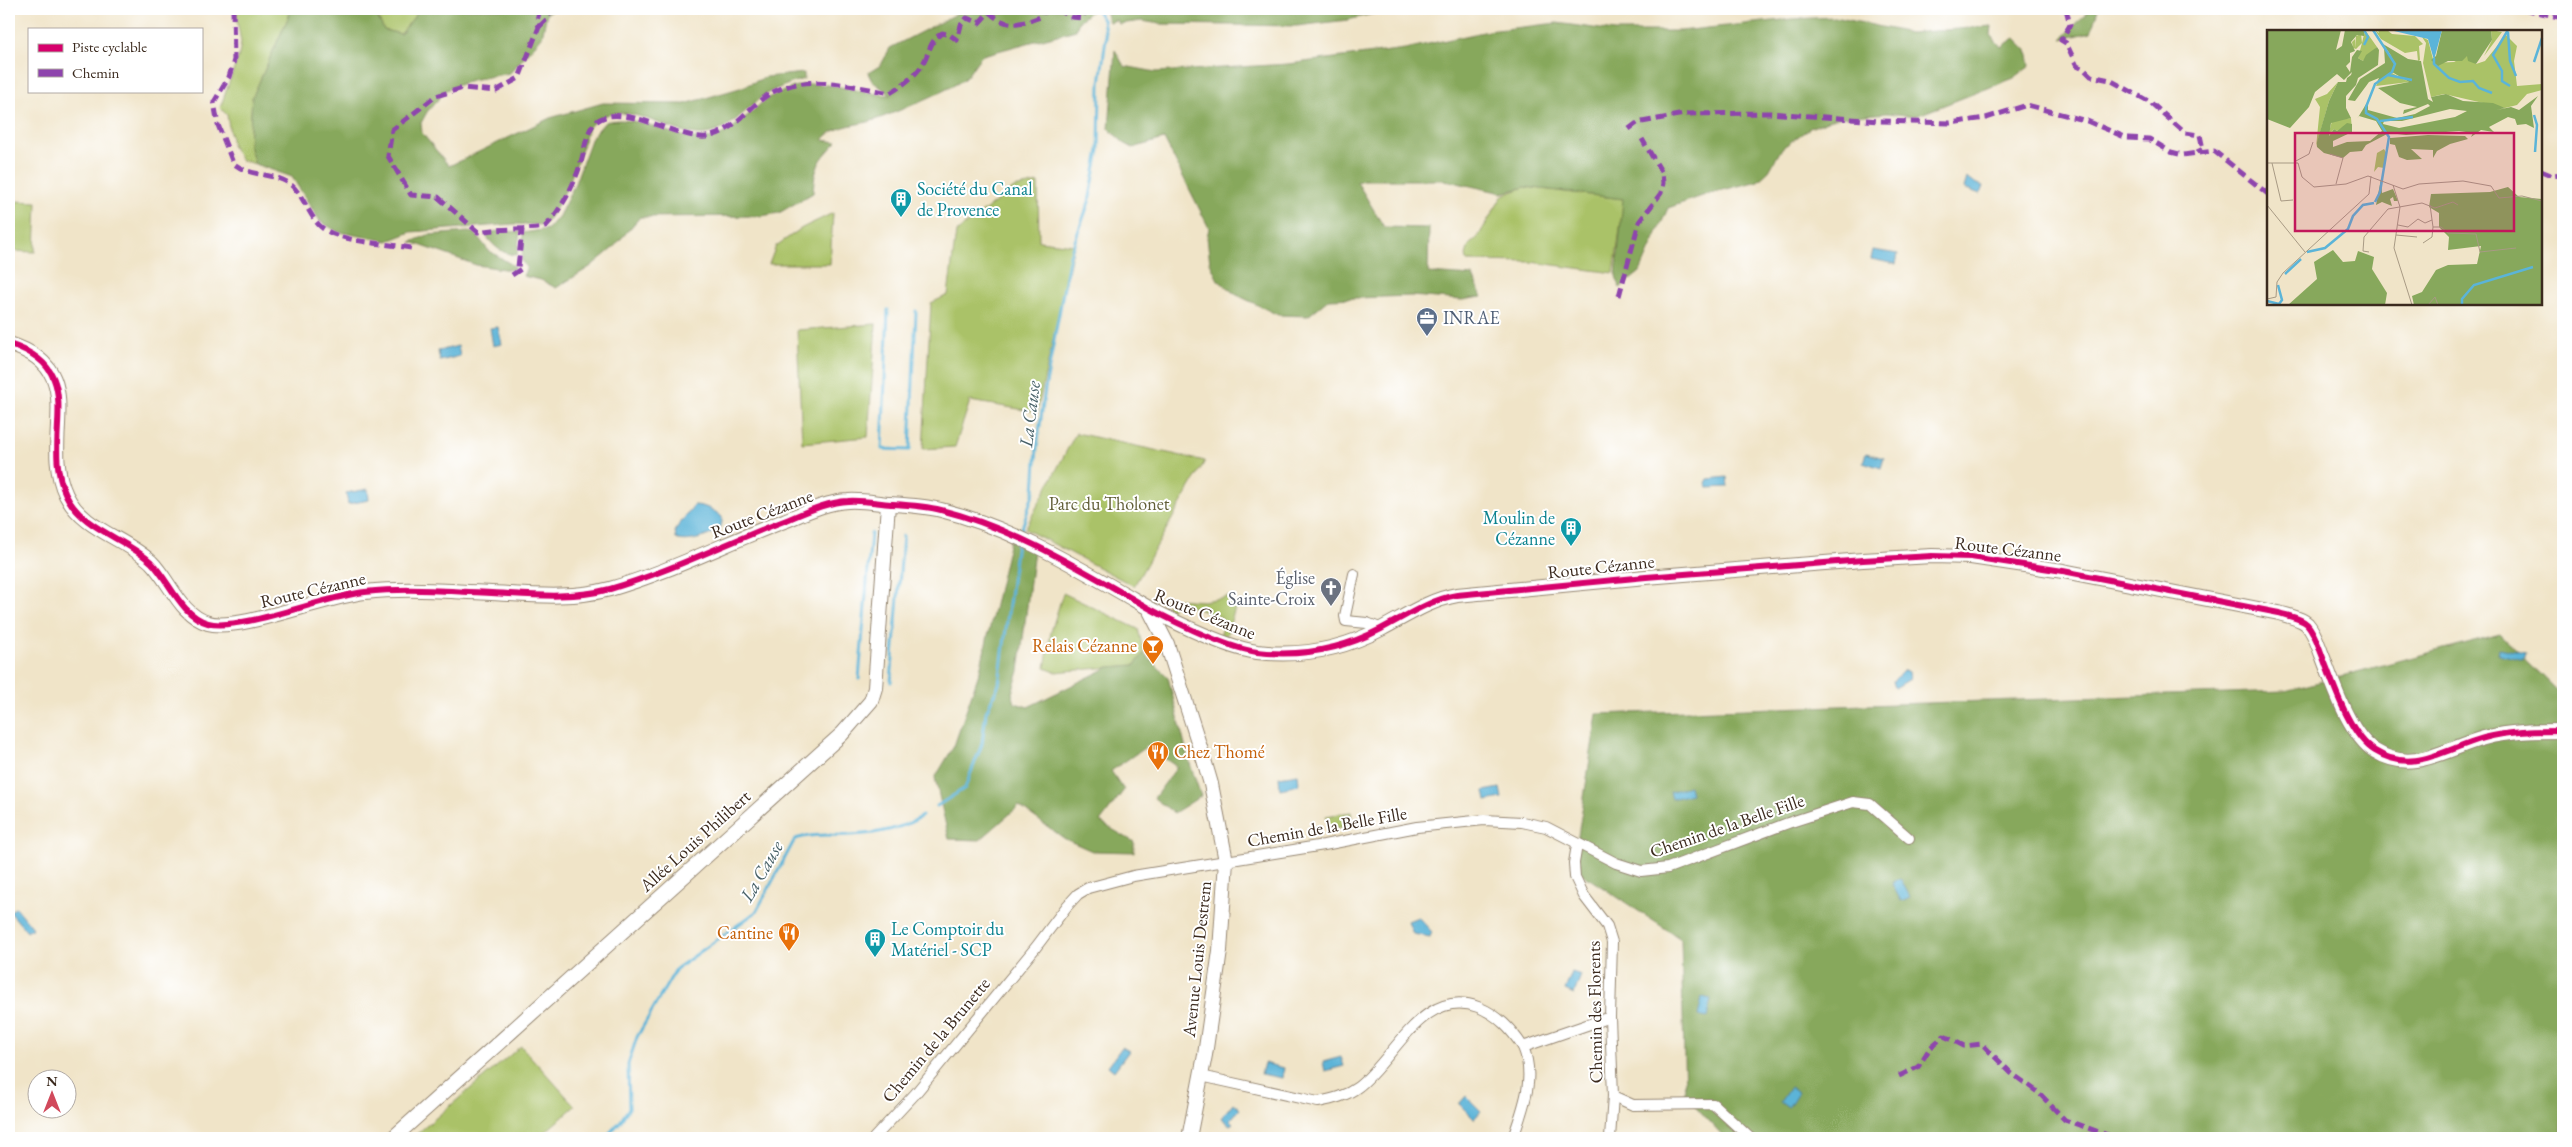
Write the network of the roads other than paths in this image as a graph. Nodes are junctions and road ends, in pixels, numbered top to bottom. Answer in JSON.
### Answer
{"nodes":[{"id":1,"x":9,"y":344,"type":"edge"},
{"id":2,"x":888,"y":504,"type":"junction"},
{"id":3,"x":1354,"y":574,"type":"dead end"},
{"id":4,"x":1149,"y":609,"type":"junction"},
{"id":5,"x":1382,"y":629,"type":"junction"},
{"id":6,"x":2563,"y":731,"type":"edge"},
{"id":7,"x":1909,"y":838,"type":"dead end"},
{"id":8,"x":1576,"y":845,"type":"junction"},
{"id":9,"x":1226,"y":861,"type":"junction"},
{"id":10,"x":1610,"y":1017,"type":"junction"},
{"id":11,"x":1523,"y":1047,"type":"junction"},
{"id":12,"x":1201,"y":1076,"type":"junction"},
{"id":13,"x":1613,"y":1096,"type":"junction"},
{"id":14,"x":393,"y":1138,"type":"edge"},
{"id":15,"x":874,"y":1138,"type":"edge"},
{"id":16,"x":1190,"y":1138,"type":"edge"},
{"id":17,"x":1513,"y":1138,"type":"edge"},
{"id":18,"x":1610,"y":1138,"type":"edge"},
{"id":19,"x":1750,"y":1138,"type":"edge"}],
"edges":[{"from":1,"to":2,"type":"street","name":"Route Cézanne"},
{"from":2,"to":4,"type":"street","name":"Route Cézanne"},
{"from":2,"to":14,"type":"street","name":"Allée Louis Philibert"},
{"from":3,"to":5,"type":"street"},
{"from":4,"to":5,"type":"street","name":"Route Cézanne"},
{"from":4,"to":9,"type":"street","name":"Avenue Louis Destrem"},
{"from":5,"to":6,"type":"street","name":"Route Cézanne"},
{"from":7,"to":8,"type":"street","name":"Chemin de la Belle Fille"},
{"from":8,"to":9,"type":"street","name":"Chemin de la Belle Fille"},
{"from":8,"to":10,"type":"street","name":"Chemin des Florents"},
{"from":9,"to":12,"type":"street","name":"Avenue Louis Destrem"},
{"from":9,"to":15,"type":"street","name":"Chemin de la Brunette"},
{"from":10,"to":11,"type":"street"},
{"from":10,"to":13,"type":"street","name":"Chemin des Florents"},
{"from":11,"to":12,"type":"street"},
{"from":11,"to":17,"type":"street"},
{"from":12,"to":16,"type":"street","name":"Avenue Louis Destrem"},
{"from":13,"to":18,"type":"street"},
{"from":13,"to":19,"type":"street","name":"Chemin des Florents"}]}
